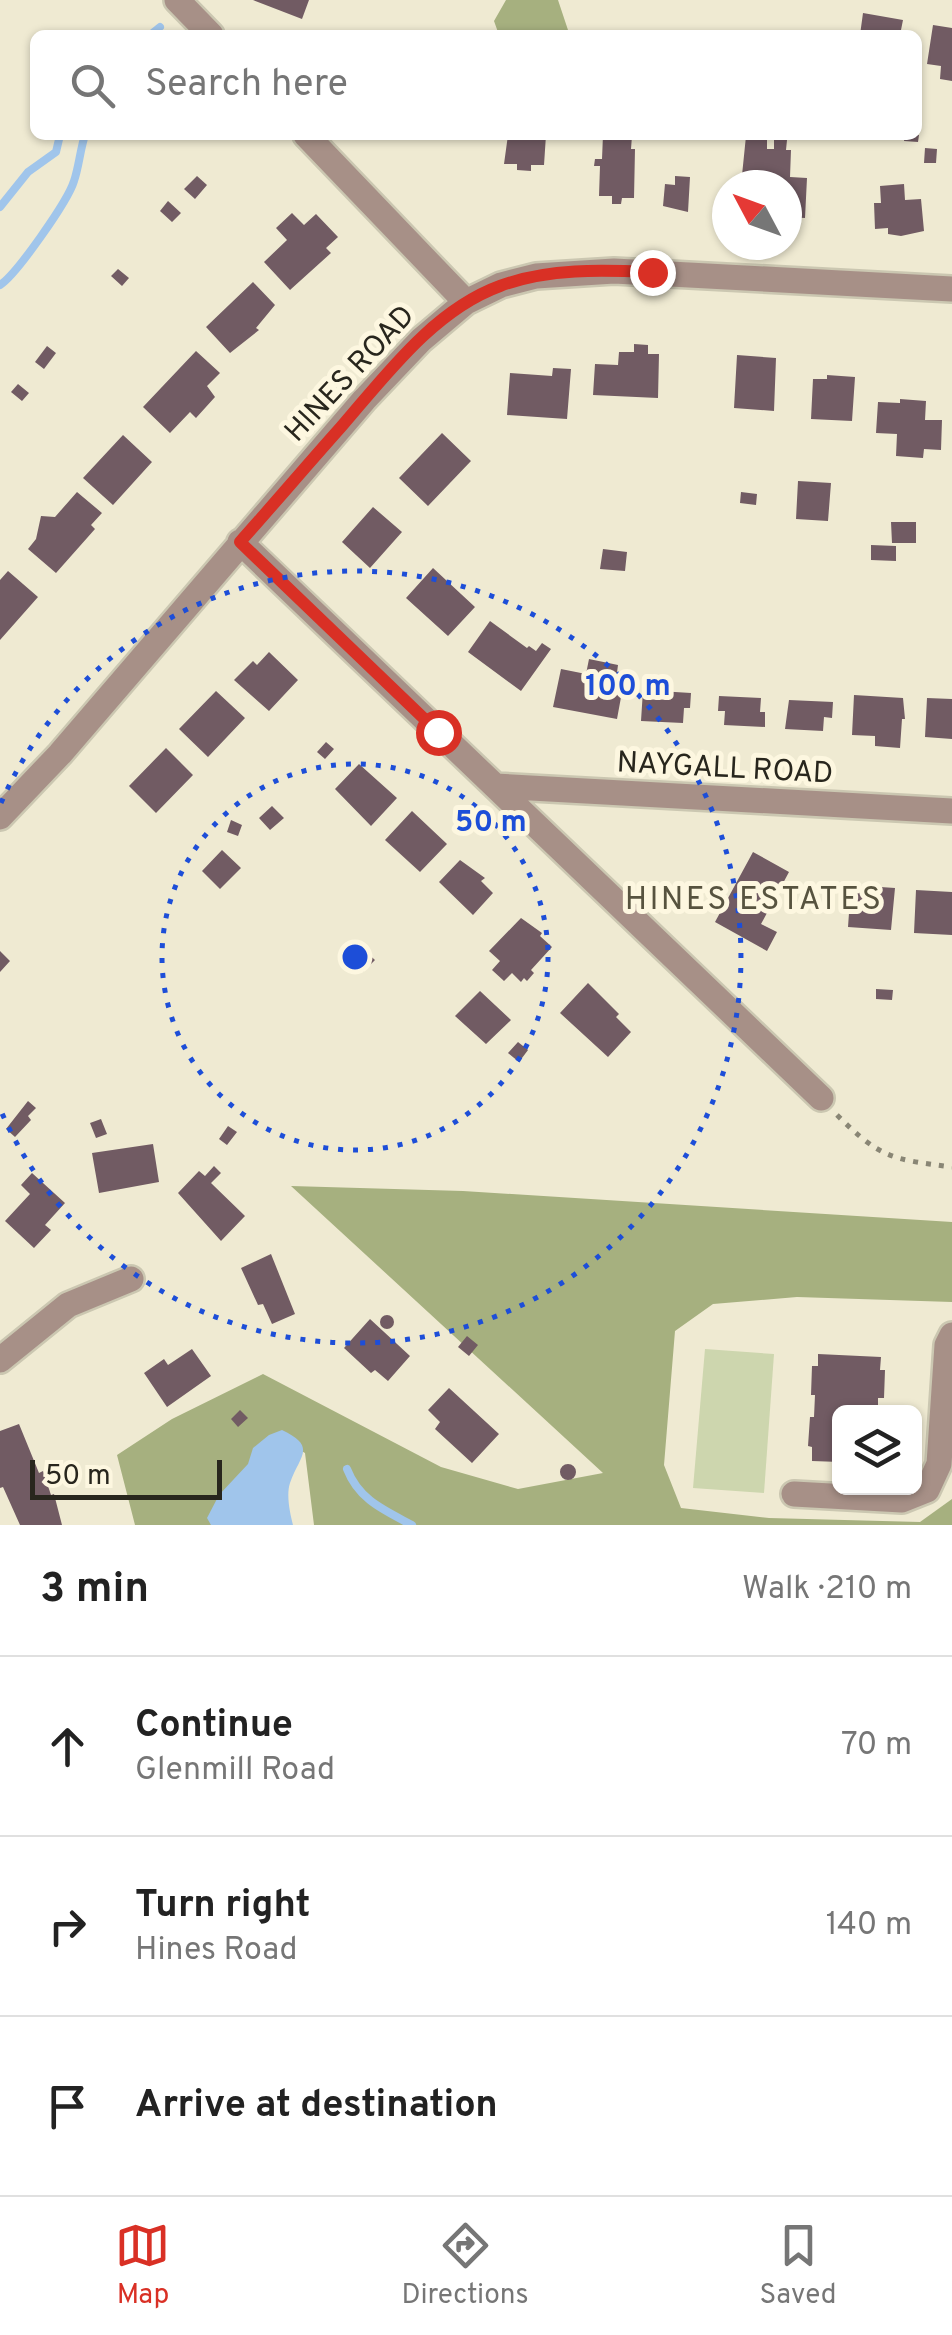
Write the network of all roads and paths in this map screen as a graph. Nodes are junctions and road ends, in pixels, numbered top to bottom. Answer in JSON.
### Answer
{"nodes":[{"id":1,"x":177,"y":0,"type":"edge"},
{"id":2,"x":206,"y":30,"type":"edge"},
{"id":3,"x":311,"y":140,"type":"edge"},
{"id":4,"x":952,"y":289,"type":"edge"},
{"id":5,"x":466,"y":302,"type":"junction"},
{"id":6,"x":240,"y":542,"type":"junction"},
{"id":7,"x":494,"y":786,"type":"junction"},
{"id":8,"x":952,"y":810,"type":"edge"},
{"id":9,"x":0,"y":817,"type":"edge"},
{"id":10,"x":821,"y":1098,"type":"joint"},
{"id":11,"x":952,"y":1167,"type":"edge"},
{"id":12,"x":131,"y":1279,"type":"dead end"},
{"id":13,"x":952,"y":1335,"type":"edge"},
{"id":14,"x":0,"y":1360,"type":"edge"},
{"id":15,"x":794,"y":1494,"type":"dead end"}],
"edges":[{"from":1,"to":2,"type":"street"},
{"from":3,"to":5,"type":"street"},
{"from":4,"to":5,"type":"street","name":"HINES ROAD"},
{"from":5,"to":6,"type":"street","name":"HINES ROAD"},
{"from":6,"to":7,"type":"street"},
{"from":6,"to":9,"type":"street","name":"HINES ROAD"},
{"from":7,"to":8,"type":"street","name":"NAYGALL ROAD"},
{"from":7,"to":10,"type":"street"},
{"from":10,"to":11,"type":"path"},
{"from":12,"to":14,"type":"street"},
{"from":13,"to":15,"type":"street"}]}
